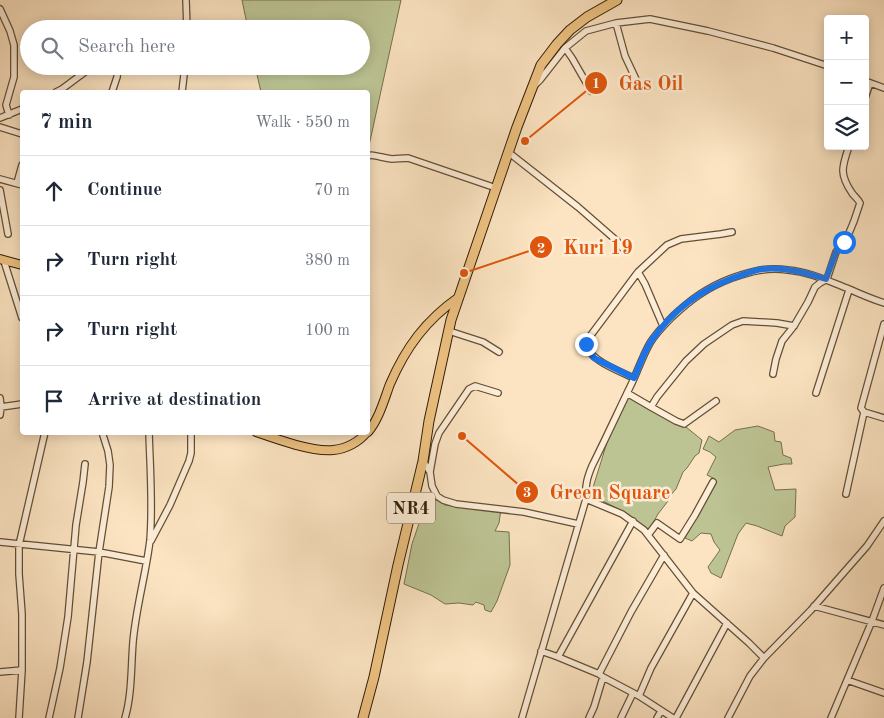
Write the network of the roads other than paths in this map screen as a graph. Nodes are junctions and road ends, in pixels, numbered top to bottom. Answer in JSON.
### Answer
{"nodes":[{"id":1,"x":186,"y":0,"type":"edge"},
{"id":2,"x":617,"y":0,"type":"edge"},
{"id":3,"x":0,"y":9,"type":"edge"},
{"id":4,"x":187,"y":20,"type":"edge"},
{"id":5,"x":616,"y":23,"type":"junction"},
{"id":6,"x":565,"y":48,"type":"junction"},
{"id":7,"x":824,"y":65,"type":"edge"},
{"id":8,"x":81,"y":75,"type":"edge"},
{"id":9,"x":117,"y":75,"type":"edge"},
{"id":10,"x":184,"y":75,"type":"edge"},
{"id":11,"x":869,"y":82,"type":"edge"},
{"id":12,"x":532,"y":88,"type":"junction"},
{"id":13,"x":640,"y":88,"type":"dead end"},
{"id":14,"x":884,"y":88,"type":"edge"},
{"id":15,"x":60,"y":90,"type":"edge"},
{"id":16,"x":113,"y":90,"type":"edge"},
{"id":17,"x":182,"y":90,"type":"edge"},
{"id":18,"x":591,"y":91,"type":"dead end"},
{"id":19,"x":20,"y":110,"type":"edge"},
{"id":20,"x":9,"y":115,"type":"junction"},
{"id":21,"x":0,"y":118,"type":"edge"},
{"id":22,"x":0,"y":127,"type":"edge"},
{"id":23,"x":20,"y":133,"type":"edge"},
{"id":24,"x":848,"y":150,"type":"edge"},
{"id":25,"x":508,"y":152,"type":"junction"},
{"id":26,"x":370,"y":155,"type":"edge"},
{"id":27,"x":0,"y":179,"type":"edge"},
{"id":28,"x":20,"y":184,"type":"edge"},
{"id":29,"x":496,"y":188,"type":"junction"},
{"id":30,"x":0,"y":190,"type":"edge"},
{"id":31,"x":732,"y":232,"type":"dead end"},
{"id":32,"x":8,"y":234,"type":"dead end"},
{"id":33,"x":624,"y":250,"type":"dead end"},
{"id":34,"x":2,"y":260,"type":"edge"},
{"id":35,"x":20,"y":264,"type":"edge"},
{"id":36,"x":638,"y":272,"type":"junction"},
{"id":37,"x":826,"y":279,"type":"junction"},
{"id":38,"x":849,"y":290,"type":"junction"},
{"id":39,"x":459,"y":297,"type":"junction"},
{"id":40,"x":884,"y":303,"type":"edge"},
{"id":41,"x":20,"y":312,"type":"edge"},
{"id":42,"x":884,"y":324,"type":"edge"},
{"id":43,"x":663,"y":326,"type":"junction"},
{"id":44,"x":794,"y":326,"type":"junction"},
{"id":45,"x":449,"y":331,"type":"junction"},
{"id":46,"x":499,"y":352,"type":"dead end"},
{"id":47,"x":773,"y":374,"type":"dead end"},
{"id":48,"x":634,"y":378,"type":"junction"},
{"id":49,"x":498,"y":392,"type":"dead end"},
{"id":50,"x":816,"y":392,"type":"dead end"},
{"id":51,"x":627,"y":393,"type":"junction"},
{"id":52,"x":0,"y":398,"type":"edge"},
{"id":53,"x":716,"y":401,"type":"dead end"},
{"id":54,"x":20,"y":404,"type":"edge"},
{"id":55,"x":1,"y":407,"type":"edge"},
{"id":56,"x":651,"y":407,"type":"junction"},
{"id":57,"x":864,"y":412,"type":"junction"},
{"id":58,"x":0,"y":415,"type":"edge"},
{"id":59,"x":884,"y":418,"type":"edge"},
{"id":60,"x":370,"y":428,"type":"edge"},
{"id":61,"x":44,"y":435,"type":"edge"},
{"id":62,"x":103,"y":435,"type":"edge"},
{"id":63,"x":149,"y":435,"type":"edge"},
{"id":64,"x":192,"y":435,"type":"edge"},
{"id":65,"x":266,"y":435,"type":"edge"},
{"id":66,"x":365,"y":435,"type":"edge"},
{"id":67,"x":423,"y":461,"type":"junction"},
{"id":68,"x":85,"y":464,"type":"dead end"},
{"id":69,"x":430,"y":472,"type":"junction"},
{"id":70,"x":713,"y":482,"type":"dead end"},
{"id":71,"x":846,"y":494,"type":"dead end"},
{"id":72,"x":586,"y":499,"type":"junction"},
{"id":73,"x":633,"y":521,"type":"junction"},
{"id":74,"x":884,"y":521,"type":"edge"},
{"id":75,"x":578,"y":524,"type":"junction"},
{"id":76,"x":648,"y":535,"type":"junction"},
{"id":77,"x":0,"y":542,"type":"edge"},
{"id":78,"x":19,"y":544,"type":"junction"},
{"id":79,"x":149,"y":544,"type":"junction"},
{"id":80,"x":74,"y":550,"type":"junction"},
{"id":81,"x":99,"y":552,"type":"junction"},
{"id":82,"x":664,"y":555,"type":"junction"},
{"id":83,"x":146,"y":561,"type":"junction"},
{"id":84,"x":884,"y":588,"type":"edge"},
{"id":85,"x":693,"y":592,"type":"junction"},
{"id":86,"x":814,"y":606,"type":"junction"},
{"id":87,"x":872,"y":621,"type":"junction"},
{"id":88,"x":727,"y":623,"type":"junction"},
{"id":89,"x":884,"y":625,"type":"edge"},
{"id":90,"x":541,"y":651,"type":"junction"},
{"id":91,"x":558,"y":657,"type":"junction"},
{"id":92,"x":764,"y":658,"type":"junction"},
{"id":93,"x":22,"y":670,"type":"junction"},
{"id":94,"x":0,"y":672,"type":"edge"},
{"id":95,"x":601,"y":676,"type":"junction"},
{"id":96,"x":846,"y":680,"type":"junction"},
{"id":97,"x":636,"y":694,"type":"junction"},
{"id":98,"x":884,"y":694,"type":"edge"},
{"id":99,"x":661,"y":711,"type":"junction"},
{"id":100,"x":19,"y":718,"type":"edge"},
{"id":101,"x":49,"y":718,"type":"edge"},
{"id":102,"x":78,"y":718,"type":"edge"},
{"id":103,"x":125,"y":718,"type":"edge"},
{"id":104,"x":363,"y":718,"type":"edge"},
{"id":105,"x":522,"y":718,"type":"edge"},
{"id":106,"x":589,"y":718,"type":"edge"},
{"id":107,"x":621,"y":718,"type":"edge"},
{"id":108,"x":657,"y":718,"type":"edge"},
{"id":109,"x":674,"y":718,"type":"edge"},
{"id":110,"x":728,"y":718,"type":"edge"},
{"id":111,"x":831,"y":718,"type":"edge"}],
"edges":[{"from":1,"to":4,"type":"street"},
{"from":2,"to":12,"type":"highway","number":"NR4"},
{"from":3,"to":20,"type":"street"},
{"from":5,"to":6,"type":"street"},
{"from":5,"to":7,"type":"street"},
{"from":5,"to":13,"type":"street"},
{"from":6,"to":12,"type":"street"},
{"from":6,"to":18,"type":"street"},
{"from":8,"to":15,"type":"street"},
{"from":9,"to":16,"type":"street"},
{"from":10,"to":17,"type":"street"},
{"from":11,"to":14,"type":"street"},
{"from":12,"to":25,"type":"highway","number":"NR4"},
{"from":19,"to":20,"type":"street"},
{"from":20,"to":21,"type":"street"},
{"from":22,"to":23,"type":"street"},
{"from":24,"to":37,"type":"street"},
{"from":25,"to":29,"type":"highway","number":"NR4"},
{"from":25,"to":33,"type":"street"},
{"from":26,"to":29,"type":"street"},
{"from":27,"to":28,"type":"street"},
{"from":29,"to":39,"type":"highway","number":"NR4"},
{"from":30,"to":32,"type":"street"},
{"from":31,"to":36,"type":"street"},
{"from":34,"to":35,"type":"main road"},
{"from":34,"to":41,"type":"street"},
{"from":36,"to":43,"type":"street"},
{"from":36,"to":48,"type":"street"},
{"from":37,"to":38,"type":"street"},
{"from":37,"to":43,"type":"street"},
{"from":37,"to":44,"type":"street"},
{"from":38,"to":40,"type":"street"},
{"from":38,"to":50,"type":"street"},
{"from":39,"to":45,"type":"highway","number":"NR4"},
{"from":39,"to":60,"type":"main road"},
{"from":42,"to":57,"type":"street"},
{"from":43,"to":48,"type":"street"},
{"from":44,"to":47,"type":"street"},
{"from":44,"to":56,"type":"street"},
{"from":45,"to":46,"type":"street"},
{"from":45,"to":67,"type":"highway","number":"NR4"},
{"from":48,"to":51,"type":"street"},
{"from":49,"to":69,"type":"street"},
{"from":51,"to":56,"type":"street"},
{"from":51,"to":72,"type":"street"},
{"from":52,"to":55,"type":"street"},
{"from":53,"to":56,"type":"street"},
{"from":54,"to":55,"type":"street"},
{"from":55,"to":58,"type":"street"},
{"from":57,"to":59,"type":"street"},
{"from":57,"to":71,"type":"street"},
{"from":61,"to":78,"type":"street"},
{"from":62,"to":81,"type":"street"},
{"from":63,"to":79,"type":"street"},
{"from":64,"to":79,"type":"street"},
{"from":65,"to":66,"type":"main road"},
{"from":67,"to":69,"type":"street"},
{"from":67,"to":104,"type":"highway","number":"NR4"},
{"from":68,"to":80,"type":"street"},
{"from":69,"to":75,"type":"street"},
{"from":70,"to":76,"type":"street"},
{"from":72,"to":73,"type":"street"},
{"from":72,"to":75,"type":"street"},
{"from":73,"to":76,"type":"street"},
{"from":73,"to":91,"type":"street"},
{"from":74,"to":86,"type":"street"},
{"from":75,"to":90,"type":"street"},
{"from":76,"to":82,"type":"street"},
{"from":77,"to":78,"type":"street"},
{"from":78,"to":80,"type":"street"},
{"from":78,"to":93,"type":"street"},
{"from":79,"to":83,"type":"street"},
{"from":80,"to":81,"type":"street"},
{"from":80,"to":101,"type":"street"},
{"from":81,"to":83,"type":"street"},
{"from":81,"to":102,"type":"street"},
{"from":82,"to":85,"type":"street"},
{"from":82,"to":95,"type":"street"},
{"from":83,"to":103,"type":"street"},
{"from":84,"to":87,"type":"street"},
{"from":85,"to":88,"type":"street"},
{"from":85,"to":97,"type":"street"},
{"from":86,"to":87,"type":"street"},
{"from":86,"to":92,"type":"street"},
{"from":87,"to":89,"type":"street"},
{"from":87,"to":96,"type":"street"},
{"from":88,"to":92,"type":"street"},
{"from":88,"to":109,"type":"street"},
{"from":90,"to":91,"type":"street"},
{"from":90,"to":105,"type":"street"},
{"from":91,"to":95,"type":"street"},
{"from":92,"to":110,"type":"street"},
{"from":93,"to":94,"type":"street"},
{"from":93,"to":100,"type":"street"},
{"from":95,"to":97,"type":"street"},
{"from":95,"to":106,"type":"street"},
{"from":96,"to":98,"type":"street"},
{"from":96,"to":111,"type":"street"},
{"from":97,"to":99,"type":"street"},
{"from":97,"to":107,"type":"street"},
{"from":99,"to":108,"type":"street"},
{"from":99,"to":109,"type":"street"}]}
